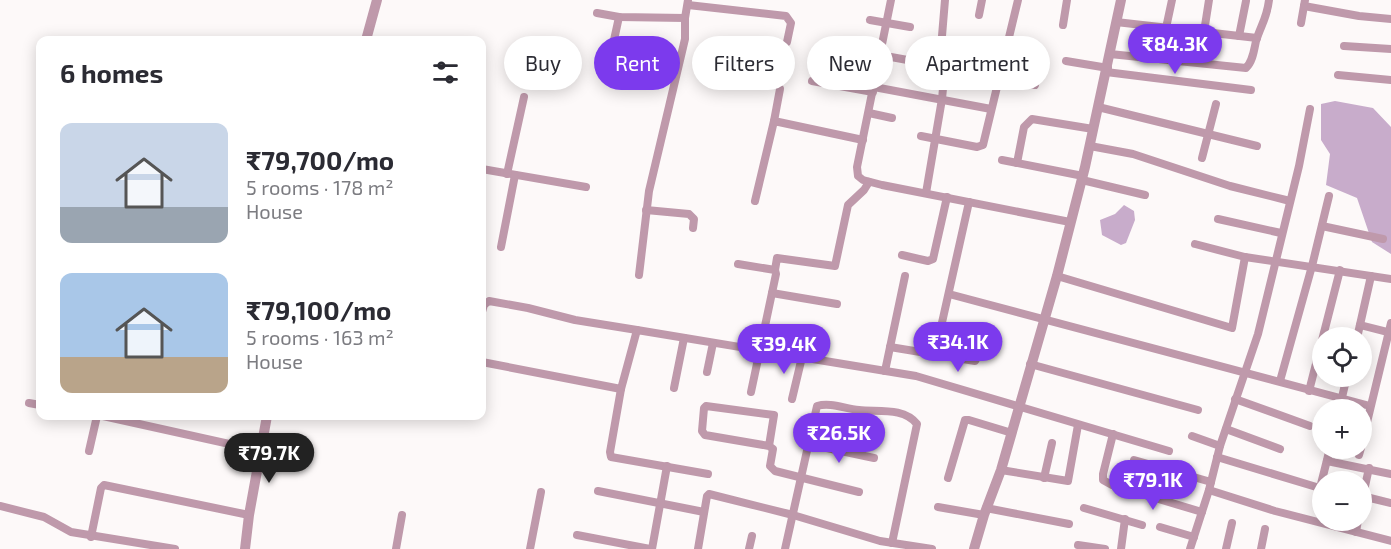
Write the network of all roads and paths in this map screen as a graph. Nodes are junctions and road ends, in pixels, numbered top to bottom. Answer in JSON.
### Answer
{"nodes":[{"id":1,"x":377,"y":0,"type":"edge"},
{"id":2,"x":891,"y":0,"type":"edge"},
{"id":3,"x":945,"y":0,"type":"edge"},
{"id":4,"x":982,"y":0,"type":"edge"},
{"id":5,"x":1018,"y":0,"type":"edge"},
{"id":6,"x":1067,"y":0,"type":"edge"},
{"id":7,"x":1121,"y":0,"type":"edge"},
{"id":8,"x":1172,"y":0,"type":"edge"},
{"id":9,"x":1209,"y":0,"type":"edge"},
{"id":10,"x":1269,"y":0,"type":"edge"},
{"id":11,"x":1246,"y":1,"type":"edge"},
{"id":12,"x":688,"y":2,"type":"edge"},
{"id":13,"x":1304,"y":3,"type":"edge"},
{"id":14,"x":597,"y":13,"type":"dead end"},
{"id":15,"x":979,"y":15,"type":"dead end"},
{"id":16,"x":619,"y":17,"type":"junction"},
{"id":17,"x":686,"y":18,"type":"junction"},
{"id":18,"x":1391,"y":19,"type":"edge"},
{"id":19,"x":870,"y":20,"type":"dead end"},
{"id":20,"x":1116,"y":22,"type":"junction"},
{"id":21,"x":887,"y":23,"type":"junction"},
{"id":22,"x":1301,"y":23,"type":"dead end"},
{"id":23,"x":1063,"y":25,"type":"dead end"},
{"id":24,"x":910,"y":27,"type":"dead end"},
{"id":25,"x":1166,"y":28,"type":"junction"},
{"id":26,"x":1204,"y":32,"type":"junction"},
{"id":27,"x":367,"y":36,"type":"edge"},
{"id":28,"x":615,"y":36,"type":"edge"},
{"id":29,"x":788,"y":36,"type":"edge"},
{"id":30,"x":884,"y":36,"type":"edge"},
{"id":31,"x":943,"y":36,"type":"edge"},
{"id":32,"x":1009,"y":36,"type":"edge"},
{"id":33,"x":1239,"y":36,"type":"junction"},
{"id":34,"x":1257,"y":38,"type":"junction"},
{"id":35,"x":1344,"y":46,"type":"dead end"},
{"id":36,"x":1391,"y":49,"type":"edge"},
{"id":37,"x":1110,"y":54,"type":"junction"},
{"id":38,"x":1066,"y":61,"type":"dead end"},
{"id":39,"x":1107,"y":70,"type":"junction"},
{"id":40,"x":1338,"y":75,"type":"dead end"},
{"id":41,"x":1391,"y":80,"type":"edge"},
{"id":42,"x":780,"y":90,"type":"edge"},
{"id":43,"x":874,"y":90,"type":"edge"},
{"id":44,"x":881,"y":90,"type":"edge"},
{"id":45,"x":943,"y":90,"type":"edge"},
{"id":46,"x":996,"y":90,"type":"edge"},
{"id":47,"x":1251,"y":90,"type":"dead end"},
{"id":48,"x":524,"y":97,"type":"dead end"},
{"id":49,"x":942,"y":99,"type":"junction"},
{"id":50,"x":1216,"y":104,"type":"dead end"},
{"id":51,"x":1098,"y":107,"type":"junction"},
{"id":52,"x":991,"y":109,"type":"junction"},
{"id":53,"x":1310,"y":109,"type":"dead end"},
{"id":54,"x":869,"y":113,"type":"junction"},
{"id":55,"x":892,"y":117,"type":"dead end"},
{"id":56,"x":774,"y":121,"type":"junction"},
{"id":57,"x":1093,"y":129,"type":"junction"},
{"id":58,"x":1208,"y":134,"type":"junction"},
{"id":59,"x":921,"y":136,"type":"dead end"},
{"id":60,"x":935,"y":139,"type":"junction"},
{"id":61,"x":863,"y":140,"type":"junction"},
{"id":62,"x":1090,"y":146,"type":"junction"},
{"id":63,"x":1257,"y":147,"type":"dead end"},
{"id":64,"x":1202,"y":159,"type":"dead end"},
{"id":65,"x":1002,"y":160,"type":"dead end"},
{"id":66,"x":1017,"y":163,"type":"junction"},
{"id":67,"x":486,"y":170,"type":"edge"},
{"id":68,"x":511,"y":174,"type":"junction"},
{"id":69,"x":1082,"y":178,"type":"junction"},
{"id":70,"x":869,"y":182,"type":"junction"},
{"id":71,"x":586,"y":187,"type":"dead end"},
{"id":72,"x":926,"y":193,"type":"junction"},
{"id":73,"x":1146,"y":195,"type":"dead end"},
{"id":74,"x":1329,"y":196,"type":"dead end"},
{"id":75,"x":947,"y":197,"type":"junction"},
{"id":76,"x":755,"y":201,"type":"dead end"},
{"id":77,"x":1290,"y":201,"type":"junction"},
{"id":78,"x":969,"y":202,"type":"junction"},
{"id":79,"x":646,"y":210,"type":"junction"},
{"id":80,"x":1218,"y":219,"type":"dead end"},
{"id":81,"x":1070,"y":222,"type":"junction"},
{"id":82,"x":1322,"y":226,"type":"junction"},
{"id":83,"x":693,"y":228,"type":"dead end"},
{"id":84,"x":1281,"y":233,"type":"junction"},
{"id":85,"x":1383,"y":239,"type":"dead end"},
{"id":86,"x":1195,"y":244,"type":"dead end"},
{"id":87,"x":501,"y":247,"type":"dead end"},
{"id":88,"x":902,"y":255,"type":"dead end"},
{"id":89,"x":1245,"y":256,"type":"junction"},
{"id":90,"x":1275,"y":261,"type":"junction"},
{"id":91,"x":738,"y":264,"type":"dead end"},
{"id":92,"x":1312,"y":266,"type":"junction"},
{"id":93,"x":775,"y":270,"type":"junction"},
{"id":94,"x":1340,"y":270,"type":"junction"},
{"id":95,"x":639,"y":275,"type":"dead end"},
{"id":96,"x":905,"y":276,"type":"dead end"},
{"id":97,"x":1056,"y":276,"type":"junction"},
{"id":98,"x":1371,"y":276,"type":"junction"},
{"id":99,"x":1391,"y":279,"type":"edge"},
{"id":100,"x":772,"y":293,"type":"junction"},
{"id":101,"x":949,"y":294,"type":"junction"},
{"id":102,"x":486,"y":303,"type":"edge"},
{"id":103,"x":837,"y":304,"type":"dead end"},
{"id":104,"x":1044,"y":318,"type":"junction"},
{"id":105,"x":1360,"y":325,"type":"joint"},
{"id":106,"x":941,"y":327,"type":"dead end"},
{"id":107,"x":984,"y":328,"type":"dead end"},
{"id":108,"x":1390,"y":329,"type":"edge"},
{"id":109,"x":637,"y":330,"type":"junction"},
{"id":110,"x":684,"y":338,"type":"junction"},
{"id":111,"x":713,"y":343,"type":"junction"},
{"id":112,"x":890,"y":347,"type":"junction"},
{"id":113,"x":759,"y":350,"type":"junction"},
{"id":114,"x":802,"y":357,"type":"junction"},
{"id":115,"x":486,"y":363,"type":"edge"},
{"id":116,"x":1030,"y":364,"type":"junction"},
{"id":117,"x":885,"y":371,"type":"junction"},
{"id":118,"x":1244,"y":371,"type":"junction"},
{"id":119,"x":707,"y":372,"type":"dead end"},
{"id":120,"x":1280,"y":381,"type":"junction"},
{"id":121,"x":1345,"y":387,"type":"edge"},
{"id":122,"x":674,"y":388,"type":"dead end"},
{"id":123,"x":621,"y":389,"type":"junction"},
{"id":124,"x":1309,"y":391,"type":"junction"},
{"id":125,"x":751,"y":392,"type":"dead end"},
{"id":126,"x":792,"y":399,"type":"dead end"},
{"id":127,"x":1235,"y":399,"type":"junction"},
{"id":128,"x":1342,"y":399,"type":"joint"},
{"id":129,"x":1372,"y":399,"type":"edge"},
{"id":130,"x":29,"y":403,"type":"dead end"},
{"id":131,"x":36,"y":404,"type":"edge"},
{"id":132,"x":1020,"y":406,"type":"junction"},
{"id":133,"x":1198,"y":410,"type":"dead end"},
{"id":134,"x":96,"y":420,"type":"edge"},
{"id":135,"x":122,"y":420,"type":"edge"},
{"id":136,"x":266,"y":420,"type":"edge"},
{"id":137,"x":1078,"y":425,"type":"junction"},
{"id":138,"x":1310,"y":426,"type":"dead end"},
{"id":139,"x":1226,"y":429,"type":"junction"},
{"id":140,"x":1012,"y":433,"type":"junction"},
{"id":141,"x":1113,"y":434,"type":"junction"},
{"id":142,"x":1192,"y":436,"type":"dead end"},
{"id":143,"x":1052,"y":443,"type":"dead end"},
{"id":144,"x":808,"y":444,"type":"junction"},
{"id":145,"x":769,"y":446,"type":"junction"},
{"id":146,"x":1220,"y":446,"type":"junction"},
{"id":147,"x":261,"y":450,"type":"junction"},
{"id":148,"x":1280,"y":450,"type":"dead end"},
{"id":149,"x":90,"y":451,"type":"dead end"},
{"id":150,"x":1169,"y":451,"type":"dead end"},
{"id":151,"x":1217,"y":457,"type":"junction"},
{"id":152,"x":874,"y":458,"type":"dead end"},
{"id":153,"x":1134,"y":460,"type":"dead end"},
{"id":154,"x":1327,"y":461,"type":"joint"},
{"id":155,"x":667,"y":466,"type":"junction"},
{"id":156,"x":1370,"y":468,"type":"junction"},
{"id":157,"x":1001,"y":470,"type":"junction"},
{"id":158,"x":1325,"y":471,"type":"edge"},
{"id":159,"x":1369,"y":471,"type":"edge"},
{"id":160,"x":708,"y":474,"type":"dead end"},
{"id":161,"x":1391,"y":474,"type":"edge"},
{"id":162,"x":801,"y":477,"type":"junction"},
{"id":163,"x":948,"y":477,"type":"dead end"},
{"id":164,"x":1044,"y":478,"type":"junction"},
{"id":165,"x":1312,"y":485,"type":"edge"},
{"id":166,"x":1210,"y":486,"type":"junction"},
{"id":167,"x":598,"y":491,"type":"dead end"},
{"id":168,"x":541,"y":492,"type":"dead end"},
{"id":169,"x":859,"y":492,"type":"dead end"},
{"id":170,"x":1372,"y":498,"type":"edge"},
{"id":171,"x":1391,"y":503,"type":"edge"},
{"id":172,"x":661,"y":504,"type":"junction"},
{"id":173,"x":0,"y":506,"type":"edge"},
{"id":174,"x":938,"y":507,"type":"dead end"},
{"id":175,"x":1084,"y":508,"type":"dead end"},
{"id":176,"x":985,"y":511,"type":"junction"},
{"id":177,"x":704,"y":512,"type":"junction"},
{"id":178,"x":1202,"y":512,"type":"junction"},
{"id":179,"x":249,"y":515,"type":"junction"},
{"id":180,"x":402,"y":515,"type":"dead end"},
{"id":181,"x":793,"y":515,"type":"junction"},
{"id":182,"x":1125,"y":519,"type":"junction"},
{"id":183,"x":1232,"y":523,"type":"dead end"},
{"id":184,"x":1069,"y":524,"type":"dead end"},
{"id":185,"x":1142,"y":525,"type":"dead end"},
{"id":186,"x":1161,"y":527,"type":"dead end"},
{"id":187,"x":1265,"y":529,"type":"dead end"},
{"id":188,"x":1356,"y":532,"type":"joint"},
{"id":189,"x":577,"y":535,"type":"dead end"},
{"id":190,"x":752,"y":536,"type":"dead end"},
{"id":191,"x":91,"y":537,"type":"junction"},
{"id":192,"x":1194,"y":537,"type":"junction"},
{"id":193,"x":1381,"y":538,"type":"junction"},
{"id":194,"x":1391,"y":541,"type":"edge"},
{"id":195,"x":892,"y":543,"type":"junction"},
{"id":196,"x":1078,"y":545,"type":"dead end"},
{"id":197,"x":175,"y":549,"type":"edge"},
{"id":198,"x":245,"y":549,"type":"edge"},
{"id":199,"x":396,"y":549,"type":"edge"},
{"id":200,"x":530,"y":549,"type":"edge"},
{"id":201,"x":651,"y":549,"type":"edge"},
{"id":202,"x":698,"y":549,"type":"edge"},
{"id":203,"x":749,"y":549,"type":"edge"},
{"id":204,"x":785,"y":549,"type":"edge"},
{"id":205,"x":932,"y":549,"type":"edge"},
{"id":206,"x":974,"y":549,"type":"edge"},
{"id":207,"x":1105,"y":549,"type":"edge"},
{"id":208,"x":1121,"y":549,"type":"edge"},
{"id":209,"x":1190,"y":549,"type":"edge"},
{"id":210,"x":1226,"y":549,"type":"edge"},
{"id":211,"x":1261,"y":549,"type":"edge"},
{"id":212,"x":1377,"y":549,"type":"edge"}],
"edges":[{"from":1,"to":27,"type":"street"},
{"from":2,"to":21,"type":"street"},
{"from":3,"to":31,"type":"street"},
{"from":4,"to":15,"type":"street"},
{"from":5,"to":32,"type":"street"},
{"from":6,"to":23,"type":"street"},
{"from":7,"to":20,"type":"street"},
{"from":8,"to":25,"type":"street"},
{"from":9,"to":26,"type":"street"},
{"from":10,"to":34,"type":"street"},
{"from":11,"to":33,"type":"street"},
{"from":12,"to":17,"type":"street"},
{"from":12,"to":29,"type":"street"},
{"from":13,"to":18,"type":"street"},
{"from":13,"to":22,"type":"street"},
{"from":14,"to":16,"type":"street"},
{"from":16,"to":17,"type":"street"},
{"from":16,"to":28,"type":"street"},
{"from":17,"to":79,"type":"street"},
{"from":19,"to":21,"type":"street"},
{"from":20,"to":25,"type":"street"},
{"from":20,"to":37,"type":"street"},
{"from":21,"to":24,"type":"street"},
{"from":21,"to":30,"type":"street"},
{"from":25,"to":26,"type":"street"},
{"from":26,"to":33,"type":"street"},
{"from":33,"to":34,"type":"street"},
{"from":34,"to":37,"type":"street"},
{"from":35,"to":36,"type":"street"},
{"from":37,"to":39,"type":"street"},
{"from":38,"to":39,"type":"street"},
{"from":39,"to":47,"type":"street"},
{"from":39,"to":51,"type":"street"},
{"from":40,"to":41,"type":"street"},
{"from":42,"to":56,"type":"street"},
{"from":43,"to":54,"type":"street"},
{"from":44,"to":49,"type":"street"},
{"from":45,"to":49,"type":"street"},
{"from":46,"to":52,"type":"street"},
{"from":48,"to":68,"type":"street"},
{"from":49,"to":52,"type":"street"},
{"from":49,"to":60,"type":"street"},
{"from":50,"to":58,"type":"street"},
{"from":51,"to":57,"type":"street"},
{"from":51,"to":58,"type":"street"},
{"from":52,"to":60,"type":"street"},
{"from":53,"to":77,"type":"street"},
{"from":54,"to":55,"type":"street"},
{"from":54,"to":61,"type":"street"},
{"from":56,"to":61,"type":"street"},
{"from":56,"to":76,"type":"street"},
{"from":57,"to":62,"type":"street"},
{"from":57,"to":66,"type":"street"},
{"from":58,"to":63,"type":"street"},
{"from":58,"to":64,"type":"street"},
{"from":59,"to":60,"type":"street"},
{"from":60,"to":72,"type":"street"},
{"from":61,"to":70,"type":"street"},
{"from":62,"to":69,"type":"street"},
{"from":62,"to":77,"type":"street"},
{"from":65,"to":66,"type":"street"},
{"from":66,"to":69,"type":"street"},
{"from":67,"to":68,"type":"street"},
{"from":68,"to":71,"type":"street"},
{"from":68,"to":87,"type":"street"},
{"from":69,"to":73,"type":"street"},
{"from":69,"to":81,"type":"street"},
{"from":70,"to":72,"type":"street"},
{"from":70,"to":93,"type":"street"},
{"from":72,"to":75,"type":"street"},
{"from":74,"to":82,"type":"street"},
{"from":75,"to":78,"type":"street"},
{"from":75,"to":88,"type":"street"},
{"from":77,"to":84,"type":"street"},
{"from":78,"to":81,"type":"street"},
{"from":78,"to":101,"type":"street"},
{"from":79,"to":83,"type":"street"},
{"from":79,"to":95,"type":"street"},
{"from":80,"to":84,"type":"street"},
{"from":81,"to":97,"type":"street"},
{"from":82,"to":85,"type":"street"},
{"from":82,"to":92,"type":"street"},
{"from":84,"to":90,"type":"street"},
{"from":86,"to":89,"type":"street"},
{"from":89,"to":90,"type":"street"},
{"from":89,"to":97,"type":"street"},
{"from":90,"to":92,"type":"street"},
{"from":90,"to":118,"type":"street"},
{"from":91,"to":93,"type":"street"},
{"from":92,"to":94,"type":"street"},
{"from":92,"to":120,"type":"street"},
{"from":93,"to":100,"type":"street"},
{"from":94,"to":98,"type":"street"},
{"from":94,"to":124,"type":"street"},
{"from":96,"to":112,"type":"street"},
{"from":97,"to":104,"type":"street"},
{"from":98,"to":99,"type":"street"},
{"from":98,"to":105,"type":"street"},
{"from":100,"to":103,"type":"street"},
{"from":100,"to":113,"type":"street"},
{"from":101,"to":104,"type":"street"},
{"from":101,"to":106,"type":"street"},
{"from":102,"to":109,"type":"street"},
{"from":104,"to":116,"type":"street"},
{"from":104,"to":118,"type":"street"},
{"from":105,"to":108,"type":"street"},
{"from":107,"to":112,"type":"street"},
{"from":108,"to":129,"type":"street"},
{"from":109,"to":110,"type":"street"},
{"from":109,"to":123,"type":"street"},
{"from":110,"to":111,"type":"street"},
{"from":110,"to":122,"type":"street"},
{"from":111,"to":113,"type":"street"},
{"from":111,"to":119,"type":"street"},
{"from":112,"to":117,"type":"street"},
{"from":113,"to":114,"type":"street"},
{"from":113,"to":125,"type":"street"},
{"from":114,"to":117,"type":"street"},
{"from":114,"to":126,"type":"street"},
{"from":115,"to":123,"type":"street"},
{"from":116,"to":132,"type":"street"},
{"from":116,"to":133,"type":"street"},
{"from":117,"to":132,"type":"street"},
{"from":118,"to":120,"type":"street"},
{"from":118,"to":127,"type":"street"},
{"from":120,"to":124,"type":"street"},
{"from":121,"to":128,"type":"street"},
{"from":123,"to":155,"type":"street"},
{"from":124,"to":128,"type":"street"},
{"from":127,"to":138,"type":"street"},
{"from":127,"to":139,"type":"street"},
{"from":130,"to":131,"type":"street"},
{"from":132,"to":137,"type":"street"},
{"from":132,"to":140,"type":"street"},
{"from":134,"to":149,"type":"street"},
{"from":135,"to":147,"type":"street"},
{"from":136,"to":147,"type":"street"},
{"from":137,"to":141,"type":"street"},
{"from":137,"to":164,"type":"street"},
{"from":139,"to":146,"type":"street"},
{"from":139,"to":148,"type":"street"},
{"from":140,"to":157,"type":"street"},
{"from":140,"to":163,"type":"street"},
{"from":141,"to":150,"type":"street"},
{"from":141,"to":178,"type":"street"},
{"from":142,"to":146,"type":"street"},
{"from":143,"to":164,"type":"street"},
{"from":144,"to":152,"type":"street"},
{"from":144,"to":162,"type":"street"},
{"from":144,"to":195,"type":"street"},
{"from":145,"to":145,"type":"street"},
{"from":145,"to":162,"type":"street"},
{"from":146,"to":151,"type":"street"},
{"from":147,"to":179,"type":"street"},
{"from":151,"to":165,"type":"street"},
{"from":151,"to":166,"type":"street"},
{"from":153,"to":166,"type":"street"},
{"from":154,"to":156,"type":"street"},
{"from":154,"to":158,"type":"street"},
{"from":155,"to":160,"type":"street"},
{"from":155,"to":172,"type":"street"},
{"from":156,"to":159,"type":"street"},
{"from":156,"to":161,"type":"street"},
{"from":157,"to":164,"type":"street"},
{"from":157,"to":176,"type":"street"},
{"from":162,"to":169,"type":"street"},
{"from":162,"to":181,"type":"street"},
{"from":166,"to":178,"type":"street"},
{"from":166,"to":188,"type":"street"},
{"from":167,"to":172,"type":"street"},
{"from":168,"to":200,"type":"street"},
{"from":170,"to":171,"type":"street"},
{"from":172,"to":177,"type":"street"},
{"from":172,"to":201,"type":"street"},
{"from":173,"to":191,"type":"street"},
{"from":174,"to":176,"type":"street"},
{"from":175,"to":182,"type":"street"},
{"from":176,"to":184,"type":"street"},
{"from":176,"to":206,"type":"street"},
{"from":177,"to":181,"type":"street"},
{"from":177,"to":202,"type":"street"},
{"from":178,"to":192,"type":"street"},
{"from":179,"to":191,"type":"street"},
{"from":179,"to":198,"type":"street"},
{"from":180,"to":199,"type":"street"},
{"from":181,"to":195,"type":"street"},
{"from":181,"to":204,"type":"street"},
{"from":182,"to":185,"type":"street"},
{"from":182,"to":208,"type":"street"},
{"from":183,"to":210,"type":"street"},
{"from":186,"to":192,"type":"street"},
{"from":187,"to":211,"type":"street"},
{"from":188,"to":193,"type":"street"},
{"from":189,"to":201,"type":"street"},
{"from":190,"to":203,"type":"street"},
{"from":191,"to":197,"type":"street"},
{"from":192,"to":209,"type":"street"},
{"from":193,"to":194,"type":"street"},
{"from":193,"to":212,"type":"street"},
{"from":195,"to":205,"type":"street"},
{"from":196,"to":207,"type":"street"}]}
